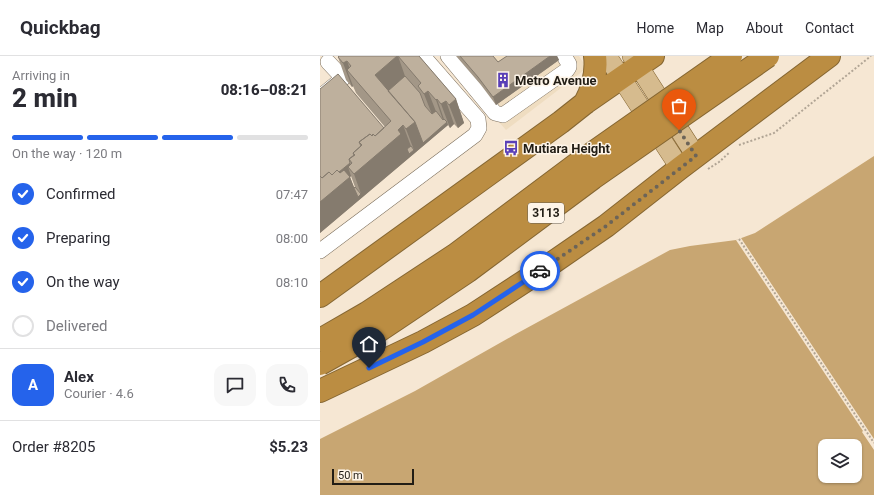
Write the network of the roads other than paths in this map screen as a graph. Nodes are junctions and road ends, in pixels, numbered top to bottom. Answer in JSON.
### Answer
{"nodes":[{"id":1,"x":370,"y":56,"type":"edge"},
{"id":2,"x":423,"y":56,"type":"edge"},
{"id":3,"x":448,"y":56,"type":"edge"},
{"id":4,"x":564,"y":56,"type":"edge"},
{"id":5,"x":595,"y":56,"type":"edge"},
{"id":6,"x":607,"y":56,"type":"edge"},
{"id":7,"x":731,"y":56,"type":"edge"},
{"id":8,"x":768,"y":56,"type":"edge"},
{"id":9,"x":829,"y":56,"type":"edge"},
{"id":10,"x":328,"y":62,"type":"edge"},
{"id":11,"x":636,"y":64,"type":"edge"},
{"id":12,"x":343,"y":78,"type":"junction"},
{"id":13,"x":320,"y":97,"type":"edge"},
{"id":14,"x":585,"y":103,"type":"junction"},
{"id":15,"x":688,"y":162,"type":"junction"},
{"id":16,"x":320,"y":251,"type":"edge"},
{"id":17,"x":320,"y":296,"type":"edge"},
{"id":18,"x":320,"y":340,"type":"edge"},
{"id":19,"x":320,"y":364,"type":"edge"},
{"id":20,"x":320,"y":391,"type":"edge"}],
"edges":[{"from":1,"to":12,"type":"lane"},
{"from":2,"to":16,"type":"lane"},
{"from":3,"to":4,"type":"lane"},
{"from":5,"to":14,"type":"highway"},
{"from":6,"to":11,"type":"main road"},
{"from":7,"to":18,"type":"highway","number":"3113","bridge":true},
{"from":8,"to":19,"type":"highway","number":"3113","bridge":true},
{"from":9,"to":15,"type":"highway"},
{"from":10,"to":12,"type":"lane"},
{"from":11,"to":14,"type":"highway"},
{"from":11,"to":15,"type":"main road"},
{"from":12,"to":13,"type":"lane"},
{"from":14,"to":17,"type":"highway"},
{"from":15,"to":20,"type":"highway"}]}
